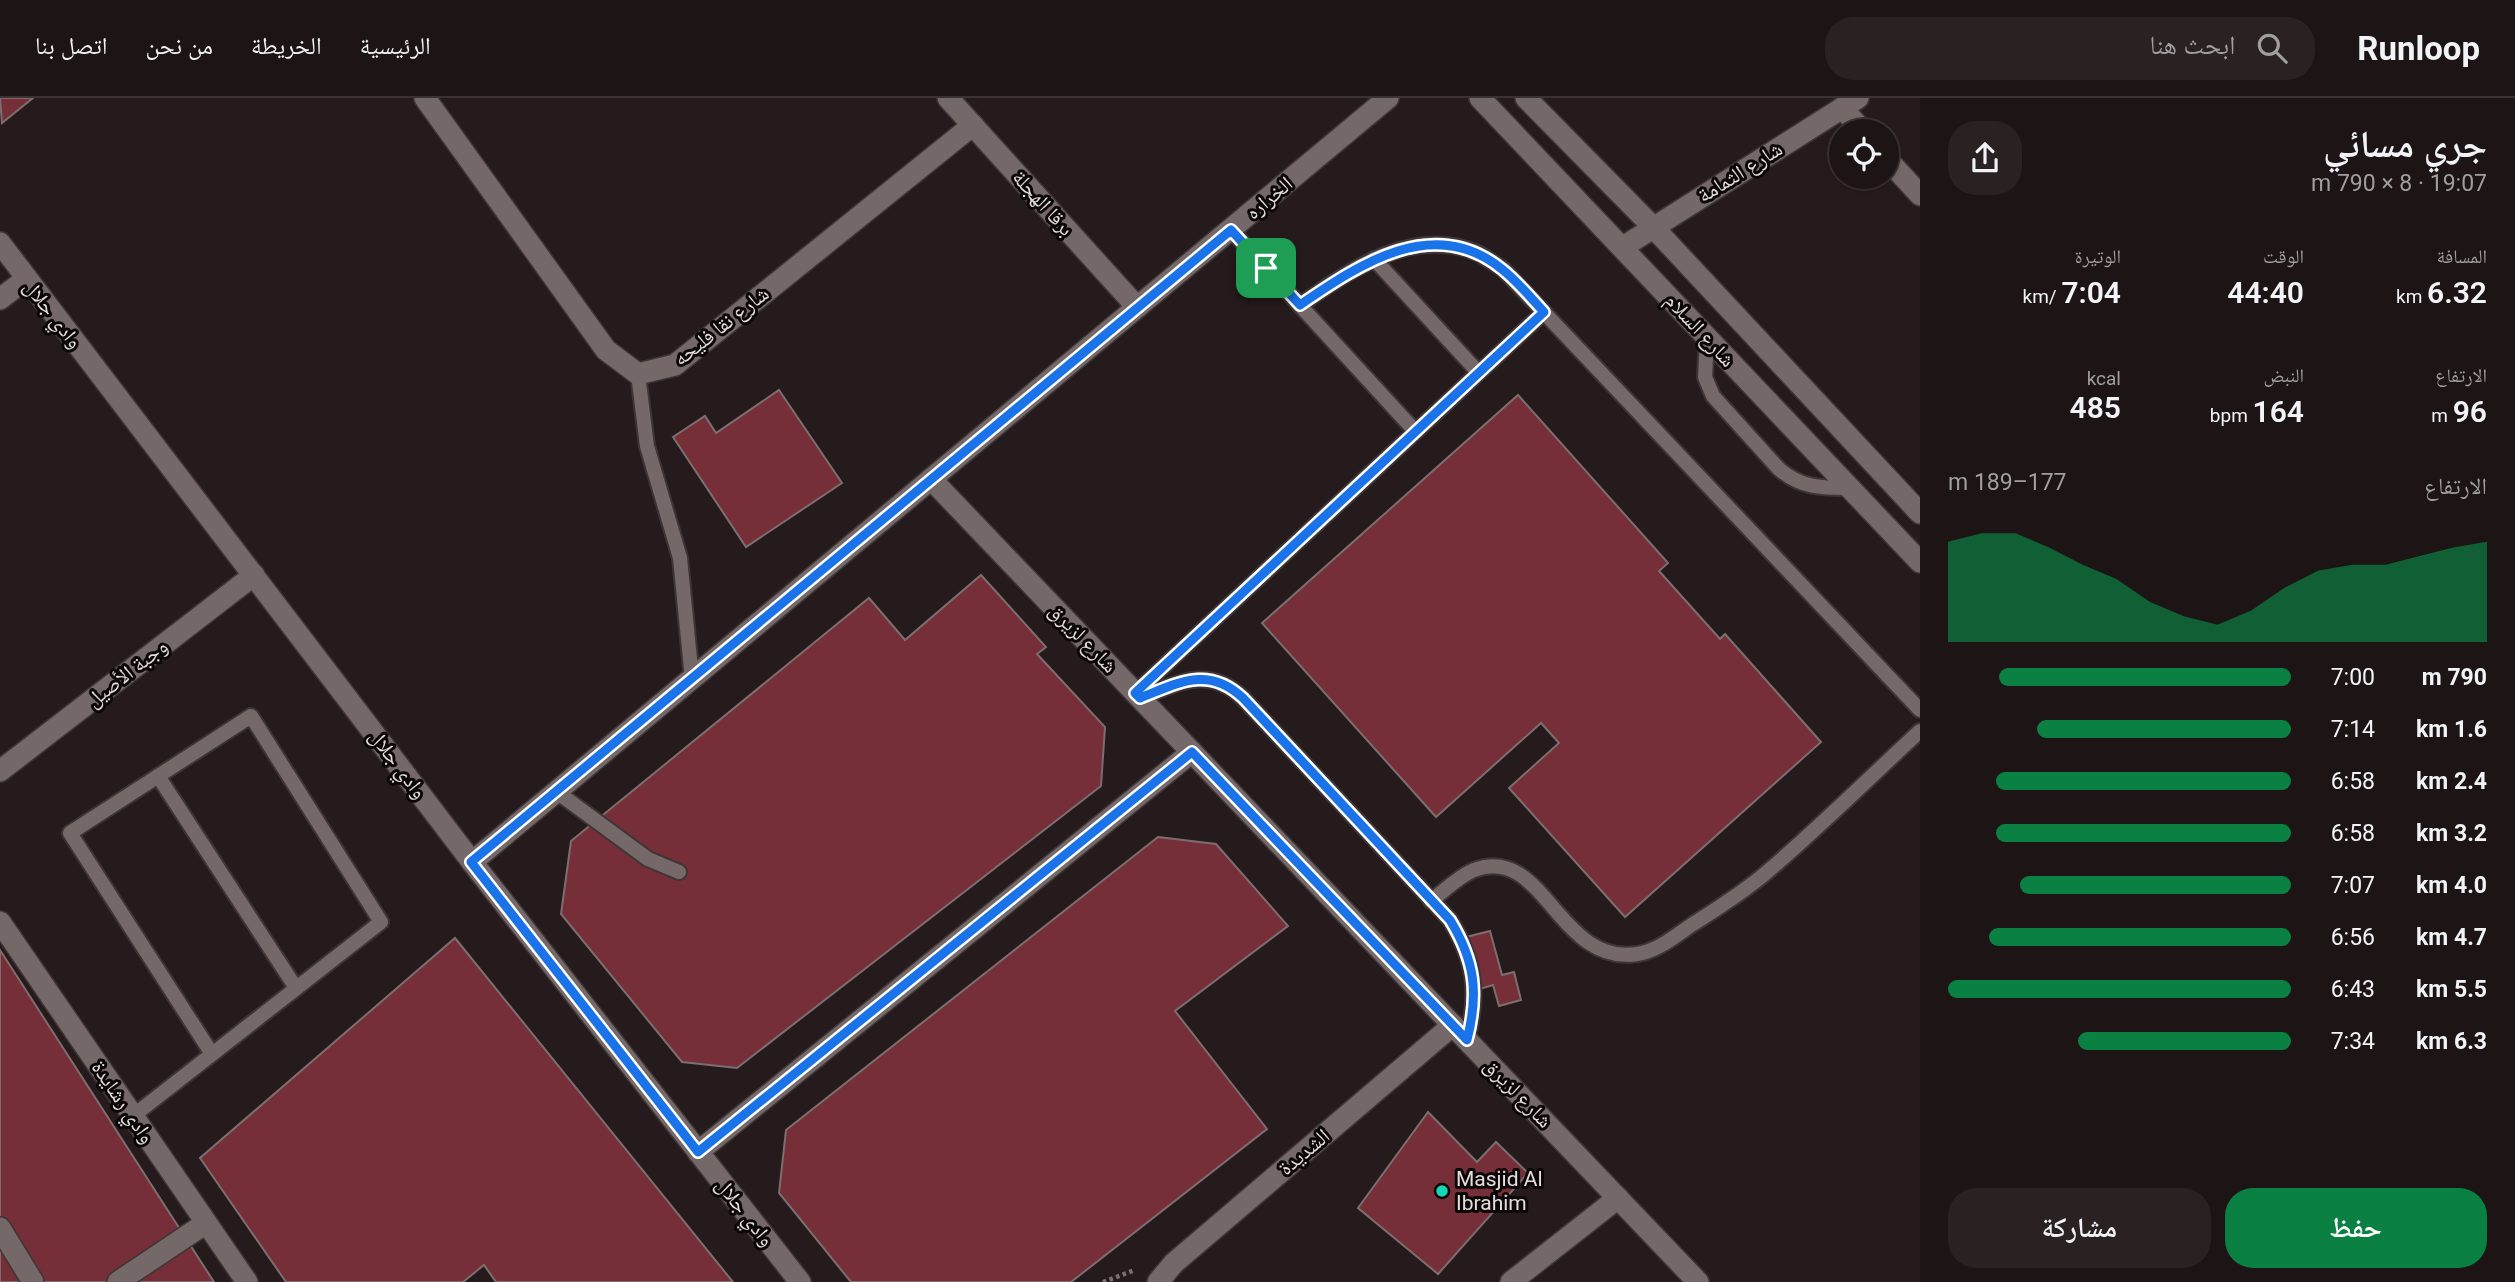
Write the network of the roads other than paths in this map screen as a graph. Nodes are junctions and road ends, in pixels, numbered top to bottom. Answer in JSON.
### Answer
{"nodes":[{"id":1,"x":425,"y":98,"type":"edge"},
{"id":2,"x":948,"y":98,"type":"edge"},
{"id":3,"x":1388,"y":98,"type":"edge"},
{"id":4,"x":1480,"y":98,"type":"edge"},
{"id":5,"x":1526,"y":98,"type":"edge"},
{"id":6,"x":1850,"y":103,"type":"edge"},
{"id":7,"x":1857,"y":119,"type":"edge"},
{"id":8,"x":972,"y":125,"type":"junction"},
{"id":9,"x":1899,"y":172,"type":"edge"},
{"id":10,"x":1920,"y":195,"type":"edge"},
{"id":11,"x":1654,"y":227,"type":"junction"},
{"id":12,"x":1231,"y":230,"type":"junction"},
{"id":13,"x":0,"y":243,"type":"edge"},
{"id":14,"x":1623,"y":247,"type":"junction"},
{"id":15,"x":1374,"y":259,"type":"junction"},
{"id":16,"x":26,"y":279,"type":"junction"},
{"id":17,"x":0,"y":299,"type":"edge"},
{"id":18,"x":1300,"y":305,"type":"junction"},
{"id":19,"x":1138,"y":307,"type":"junction"},
{"id":20,"x":1544,"y":312,"type":"junction"},
{"id":21,"x":1707,"y":338,"type":"junction"},
{"id":22,"x":1478,"y":372,"type":"junction"},
{"id":23,"x":638,"y":373,"type":"junction"},
{"id":24,"x":1415,"y":431,"type":"junction"},
{"id":25,"x":931,"y":479,"type":"junction"},
{"id":26,"x":1849,"y":488,"type":"junction"},
{"id":27,"x":1920,"y":513,"type":"edge"},
{"id":28,"x":1920,"y":562,"type":"edge"},
{"id":29,"x":254,"y":575,"type":"junction"},
{"id":30,"x":692,"y":679,"type":"junction"},
{"id":31,"x":1138,"y":695,"type":"junction"},
{"id":32,"x":1920,"y":710,"type":"edge"},
{"id":33,"x":1920,"y":731,"type":"edge"},
{"id":34,"x":1192,"y":752,"type":"junction"},
{"id":35,"x":0,"y":771,"type":"edge"},
{"id":36,"x":158,"y":776,"type":"junction"},
{"id":37,"x":557,"y":792,"type":"junction"},
{"id":38,"x":471,"y":862,"type":"junction"},
{"id":39,"x":680,"y":872,"type":"dead end"},
{"id":40,"x":1431,"y":901,"type":"junction"},
{"id":41,"x":0,"y":922,"type":"edge"},
{"id":42,"x":296,"y":988,"type":"junction"},
{"id":43,"x":1460,"y":1032,"type":"junction"},
{"id":44,"x":212,"y":1054,"type":"junction"},
{"id":45,"x":133,"y":1116,"type":"junction"},
{"id":46,"x":698,"y":1152,"type":"junction"},
{"id":47,"x":1618,"y":1198,"type":"junction"},
{"id":48,"x":206,"y":1223,"type":"junction"},
{"id":49,"x":0,"y":1228,"type":"edge"},
{"id":50,"x":236,"y":1278,"type":"edge"},
{"id":51,"x":33,"y":1282,"type":"edge"},
{"id":52,"x":118,"y":1282,"type":"edge"},
{"id":53,"x":800,"y":1282,"type":"edge"},
{"id":54,"x":1158,"y":1282,"type":"edge"},
{"id":55,"x":1511,"y":1282,"type":"edge"},
{"id":56,"x":1698,"y":1282,"type":"edge"}],
"edges":[{"from":1,"to":23,"type":"street"},
{"from":2,"to":8,"type":"street","name":"برقا الهجلة"},
{"from":3,"to":12,"type":"street","name":"الخراره"},
{"from":4,"to":14,"type":"street","name":"شارع السلام"},
{"from":5,"to":11,"type":"street","name":"شارع السلام"},
{"from":6,"to":7,"type":"street"},
{"from":6,"to":11,"type":"street","name":"شارع الثمامة"},
{"from":8,"to":19,"type":"street","name":"برقا الهجلة"},
{"from":8,"to":23,"type":"street","name":"شارع نقا فليحه"},
{"from":9,"to":10,"type":"street"},
{"from":11,"to":14,"type":"street","name":"شارع الثمامة"},
{"from":11,"to":27,"type":"street","name":"شارع السلام"},
{"from":12,"to":18,"type":"lane"},
{"from":12,"to":19,"type":"street","name":"الخراره"},
{"from":13,"to":16,"type":"street","name":"وادي جلال"},
{"from":14,"to":21,"type":"street","name":"شارع السلام"},
{"from":15,"to":18,"type":"lane"},
{"from":15,"to":20,"type":"lane"},
{"from":15,"to":22,"type":"lane"},
{"from":16,"to":17,"type":"street"},
{"from":16,"to":29,"type":"street","name":"وادي جلال"},
{"from":18,"to":24,"type":"lane"},
{"from":19,"to":25,"type":"street","name":"الخراره"},
{"from":20,"to":22,"type":"lane"},
{"from":20,"to":32,"type":"lane"},
{"from":21,"to":26,"type":"street","name":"شارع السلام"},
{"from":21,"to":26,"type":"lane"},
{"from":22,"to":24,"type":"lane"},
{"from":23,"to":30,"type":"lane"},
{"from":24,"to":31,"type":"lane"},
{"from":25,"to":30,"type":"street","name":"الخراره"},
{"from":25,"to":31,"type":"street","name":"شارع لزيرق"},
{"from":26,"to":28,"type":"street","name":"شارع السلام"},
{"from":29,"to":35,"type":"street","name":"وجبة الأصيل"},
{"from":29,"to":38,"type":"street","name":"وادي جلال"},
{"from":30,"to":37,"type":"street","name":"الخراره"},
{"from":31,"to":34,"type":"street","name":"شارع لزيرق"},
{"from":31,"to":40,"type":"lane"},
{"from":33,"to":40,"type":"lane"},
{"from":34,"to":43,"type":"street","name":"شارع لزيرق"},
{"from":34,"to":46,"type":"street"},
{"from":36,"to":42,"type":"lane"},
{"from":36,"to":42,"type":"lane"},
{"from":36,"to":44,"type":"lane"},
{"from":37,"to":38,"type":"street","name":"الخراره"},
{"from":37,"to":39,"type":"lane"},
{"from":38,"to":46,"type":"street","name":"وادي جلال"},
{"from":40,"to":43,"type":"lane"},
{"from":41,"to":45,"type":"street","name":"وادي رشايدة"},
{"from":42,"to":44,"type":"lane"},
{"from":43,"to":47,"type":"street","name":"شارع لزيرق"},
{"from":43,"to":54,"type":"street","name":"الشديدة"},
{"from":44,"to":45,"type":"lane"},
{"from":45,"to":48,"type":"street","name":"وادي رشايدة"},
{"from":46,"to":53,"type":"street","name":"وادي جلال"},
{"from":47,"to":55,"type":"street"},
{"from":47,"to":56,"type":"street","name":"شارع لزيرق"},
{"from":48,"to":50,"type":"street","name":"وادي رشايدة"},
{"from":48,"to":52,"type":"street"},
{"from":49,"to":51,"type":"street"}]}
